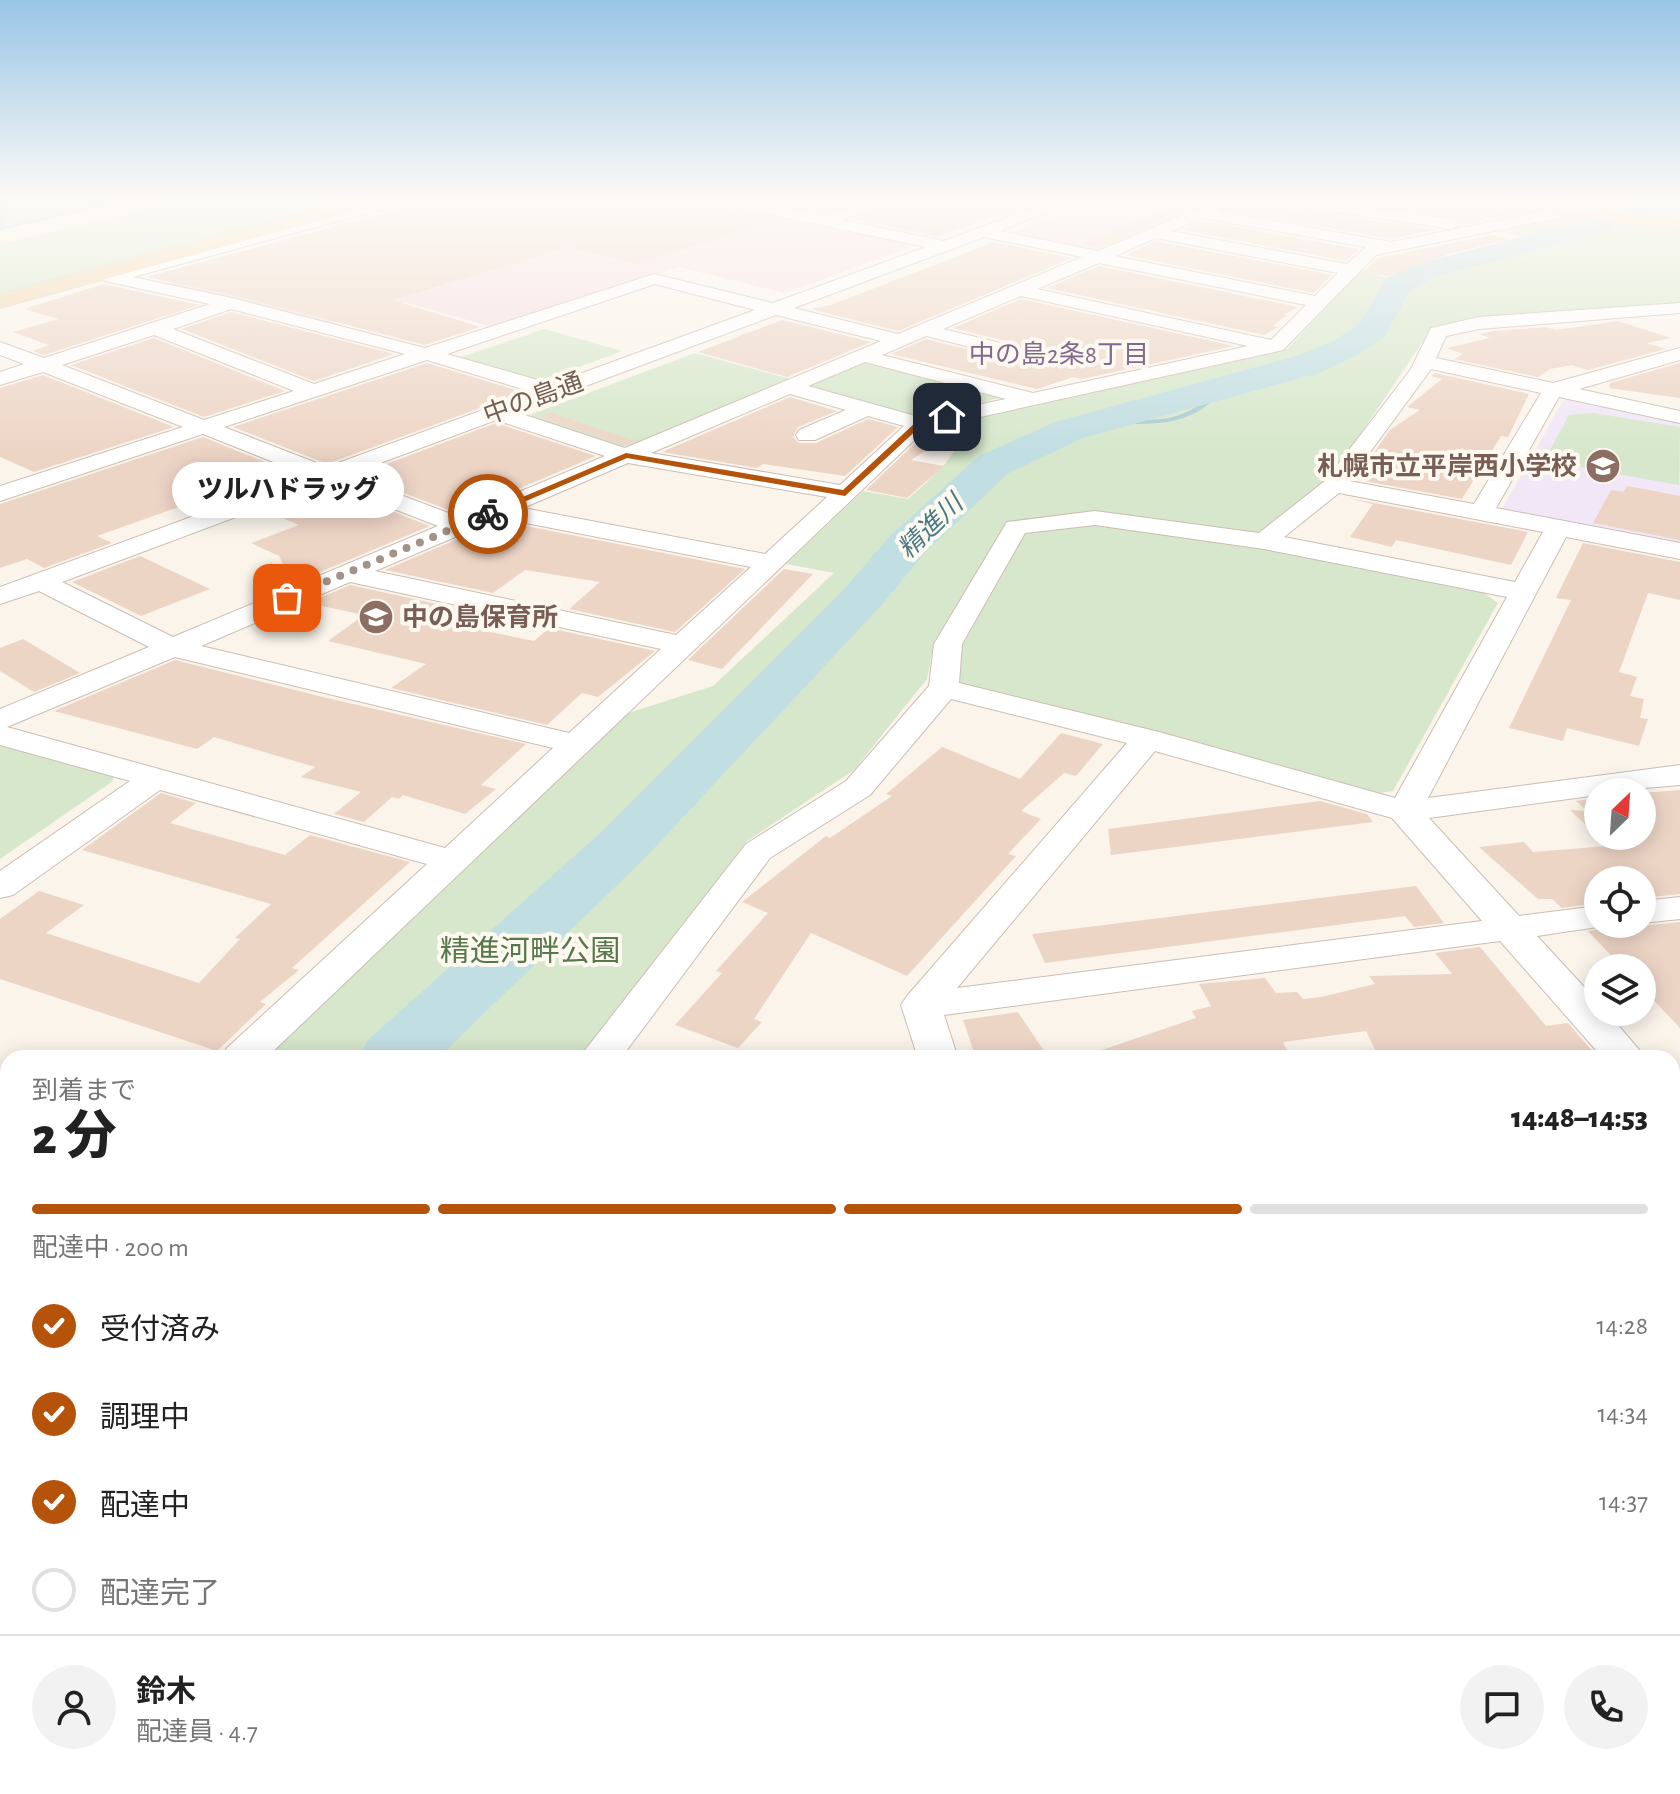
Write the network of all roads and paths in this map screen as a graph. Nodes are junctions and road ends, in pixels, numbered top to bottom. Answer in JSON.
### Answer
{"nodes":[{"id":1,"x":60,"y":285,"type":"edge"},
{"id":2,"x":83,"y":285,"type":"edge"},
{"id":3,"x":149,"y":285,"type":"edge"},
{"id":4,"x":637,"y":285,"type":"edge"},
{"id":5,"x":677,"y":285,"type":"edge"},
{"id":6,"x":840,"y":285,"type":"edge"},
{"id":7,"x":1031,"y":285,"type":"edge"},
{"id":8,"x":1236,"y":285,"type":"edge"},
{"id":9,"x":1336,"y":285,"type":"edge"},
{"id":10,"x":1019,"y":290,"type":"junction"},
{"id":11,"x":0,"y":301,"type":"edge"},
{"id":12,"x":233,"y":302,"type":"junction"},
{"id":13,"x":1319,"y":302,"type":"junction"},
{"id":14,"x":0,"y":308,"type":"edge"},
{"id":15,"x":1680,"y":308,"type":"edge"},
{"id":16,"x":774,"y":309,"type":"junction"},
{"id":17,"x":154,"y":328,"type":"junction"},
{"id":18,"x":924,"y":330,"type":"junction"},
{"id":19,"x":899,"y":340,"type":"junction"},
{"id":20,"x":1276,"y":346,"type":"junction"},
{"id":21,"x":0,"y":348,"type":"edge"},
{"id":22,"x":1010,"y":351,"type":"dead end"},
{"id":23,"x":428,"y":353,"type":"junction"},
{"id":24,"x":1680,"y":354,"type":"edge"},
{"id":25,"x":863,"y":356,"type":"junction"},
{"id":26,"x":1425,"y":362,"type":"junction"},
{"id":27,"x":1657,"y":362,"type":"junction"},
{"id":28,"x":44,"y":365,"type":"junction"},
{"id":29,"x":1680,"y":365,"type":"edge"},
{"id":30,"x":0,"y":379,"type":"edge"},
{"id":31,"x":788,"y":387,"type":"junction"},
{"id":32,"x":1553,"y":390,"type":"junction"},
{"id":33,"x":313,"y":391,"type":"junction"},
{"id":34,"x":552,"y":391,"type":"junction"},
{"id":35,"x":1031,"y":399,"type":"junction"},
{"id":36,"x":866,"y":409,"type":"junction"},
{"id":37,"x":495,"y":412,"type":"junction"},
{"id":38,"x":1680,"y":417,"type":"edge"},
{"id":39,"x":919,"y":424,"type":"junction"},
{"id":40,"x":203,"y":426,"type":"junction"},
{"id":41,"x":807,"y":435,"type":"dead end"},
{"id":42,"x":626,"y":456,"type":"junction"},
{"id":43,"x":327,"y":475,"type":"junction"},
{"id":44,"x":1334,"y":485,"type":"junction"},
{"id":45,"x":6,"y":487,"type":"edge"},
{"id":46,"x":845,"y":493,"type":"junction"},
{"id":47,"x":496,"y":510,"type":"junction"},
{"id":48,"x":1481,"y":513,"type":"junction"},
{"id":49,"x":459,"y":526,"type":"junction"},
{"id":50,"x":1558,"y":528,"type":"junction"},
{"id":51,"x":1264,"y":541,"type":"junction"},
{"id":52,"x":1680,"y":551,"type":"edge"},
{"id":53,"x":771,"y":563,"type":"junction"},
{"id":54,"x":345,"y":573,"type":"junction"},
{"id":55,"x":40,"y":581,"type":"junction"},
{"id":56,"x":1524,"y":592,"type":"junction"},
{"id":57,"x":0,"y":596,"type":"edge"},
{"id":58,"x":683,"y":645,"type":"junction"},
{"id":59,"x":171,"y":647,"type":"junction"},
{"id":60,"x":944,"y":688,"type":"junction"},
{"id":61,"x":0,"y":720,"type":"edge"},
{"id":62,"x":0,"y":735,"type":"edge"},
{"id":63,"x":1148,"y":739,"type":"junction"},
{"id":64,"x":578,"y":745,"type":"junction"},
{"id":65,"x":1680,"y":775,"type":"edge"},
{"id":66,"x":153,"y":780,"type":"junction"},
{"id":67,"x":1404,"y":811,"type":"junction"},
{"id":68,"x":453,"y":861,"type":"junction"},
{"id":69,"x":0,"y":887,"type":"edge"},
{"id":70,"x":1680,"y":908,"type":"edge"},
{"id":71,"x":1656,"y":911,"type":"edge"},
{"id":72,"x":1584,"y":919,"type":"edge"},
{"id":73,"x":1509,"y":927,"type":"junction"},
{"id":74,"x":921,"y":1005,"type":"junction"},
{"id":75,"x":250,"y":1050,"type":"edge"},
{"id":76,"x":605,"y":1050,"type":"edge"},
{"id":77,"x":935,"y":1050,"type":"edge"},
{"id":78,"x":1619,"y":1050,"type":"edge"}],
"edges":[{"from":1,"to":11,"type":"main road"},
{"from":2,"to":14,"type":"street"},
{"from":3,"to":12,"type":"street"},
{"from":4,"to":23,"type":"street"},
{"from":5,"to":16,"type":"street"},
{"from":6,"to":16,"type":"street","name":"中の島通"},
{"from":7,"to":10,"type":"street"},
{"from":8,"to":13,"type":"street"},
{"from":9,"to":13,"type":"street"},
{"from":10,"to":18,"type":"street"},
{"from":10,"to":20,"type":"street"},
{"from":12,"to":17,"type":"street"},
{"from":12,"to":23,"type":"street"},
{"from":13,"to":20,"type":"street"},
{"from":15,"to":26,"type":"street"},
{"from":16,"to":19,"type":"street"},
{"from":16,"to":34,"type":"street","name":"中の島通"},
{"from":17,"to":28,"type":"street"},
{"from":17,"to":33,"type":"street"},
{"from":18,"to":19,"type":"street"},
{"from":18,"to":22,"type":"street"},
{"from":19,"to":25,"type":"street"},
{"from":20,"to":35,"type":"street"},
{"from":21,"to":28,"type":"street"},
{"from":23,"to":33,"type":"street"},
{"from":23,"to":34,"type":"street"},
{"from":24,"to":27,"type":"street"},
{"from":25,"to":31,"type":"street"},
{"from":25,"to":35,"type":"street"},
{"from":26,"to":32,"type":"street"},
{"from":26,"to":44,"type":"street"},
{"from":27,"to":29,"type":"street"},
{"from":27,"to":32,"type":"street"},
{"from":28,"to":30,"type":"street"},
{"from":28,"to":40,"type":"street"},
{"from":31,"to":36,"type":"street"},
{"from":31,"to":42,"type":"street"},
{"from":32,"to":38,"type":"street"},
{"from":32,"to":48,"type":"street"},
{"from":33,"to":40,"type":"street"},
{"from":34,"to":37,"type":"street","name":"中の島通"},
{"from":35,"to":39,"type":"street"},
{"from":36,"to":39,"type":"street"},
{"from":36,"to":41,"type":"street"},
{"from":37,"to":42,"type":"street"},
{"from":37,"to":43,"type":"street","name":"中の島通"},
{"from":39,"to":46,"type":"street"},
{"from":40,"to":43,"type":"street"},
{"from":40,"to":45,"type":"street"},
{"from":42,"to":46,"type":"street"},
{"from":42,"to":47,"type":"street"},
{"from":43,"to":49,"type":"street"},
{"from":43,"to":55,"type":"street","name":"中の島通"},
{"from":44,"to":48,"type":"street"},
{"from":44,"to":51,"type":"street"},
{"from":46,"to":53,"type":"street"},
{"from":47,"to":49,"type":"street"},
{"from":47,"to":53,"type":"street"},
{"from":48,"to":50,"type":"street"},
{"from":49,"to":54,"type":"street"},
{"from":50,"to":52,"type":"street"},
{"from":50,"to":56,"type":"street"},
{"from":51,"to":56,"type":"street"},
{"from":51,"to":60,"type":"street"},
{"from":53,"to":58,"type":"street"},
{"from":54,"to":58,"type":"street"},
{"from":54,"to":59,"type":"street"},
{"from":55,"to":57,"type":"street","name":"中の島通"},
{"from":55,"to":59,"type":"street"},
{"from":56,"to":67,"type":"street"},
{"from":58,"to":64,"type":"street"},
{"from":59,"to":61,"type":"street"},
{"from":59,"to":64,"type":"street"},
{"from":60,"to":63,"type":"street"},
{"from":60,"to":76,"type":"street"},
{"from":62,"to":66,"type":"street"},
{"from":63,"to":67,"type":"street"},
{"from":63,"to":74,"type":"street"},
{"from":64,"to":68,"type":"street"},
{"from":65,"to":67,"type":"street"},
{"from":66,"to":68,"type":"street"},
{"from":66,"to":69,"type":"street"},
{"from":67,"to":73,"type":"street"},
{"from":68,"to":75,"type":"street"},
{"from":70,"to":71,"type":"street"},
{"from":72,"to":73,"type":"street"},
{"from":73,"to":74,"type":"street"},
{"from":73,"to":78,"type":"street"},
{"from":74,"to":77,"type":"street"}]}
